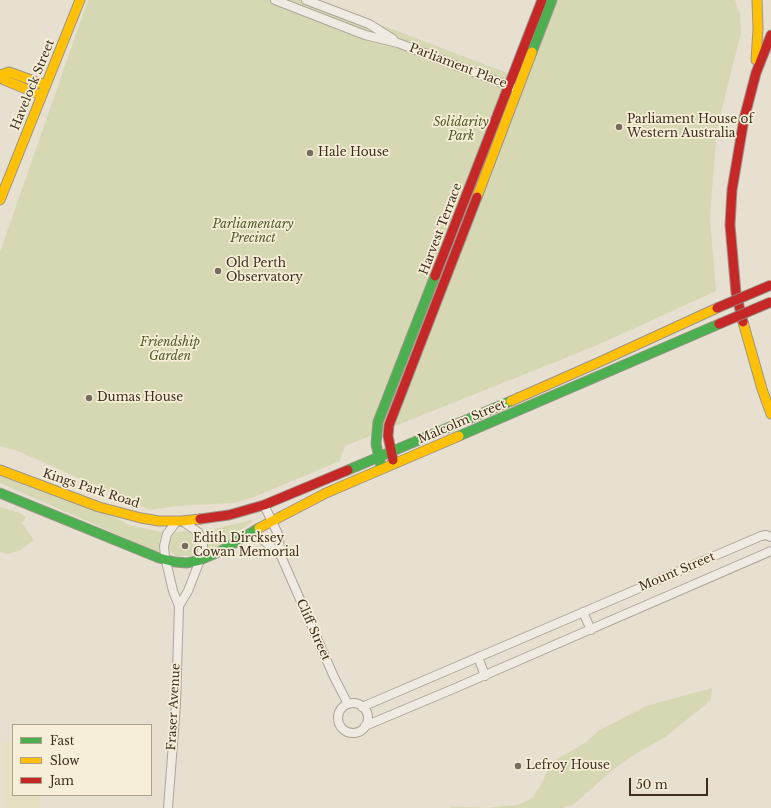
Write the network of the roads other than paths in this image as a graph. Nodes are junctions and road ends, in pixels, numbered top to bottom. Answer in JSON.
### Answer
{"nodes":[{"id":1,"x":80,"y":0,"type":"edge"},
{"id":2,"x":275,"y":0,"type":"edge"},
{"id":3,"x":306,"y":0,"type":"edge"},
{"id":4,"x":542,"y":0,"type":"edge"},
{"id":5,"x":552,"y":0,"type":"edge"},
{"id":6,"x":757,"y":0,"type":"edge"},
{"id":7,"x":771,"y":35,"type":"edge"},
{"id":8,"x":398,"y":43,"type":"junction"},
{"id":9,"x":756,"y":73,"type":"junction"},
{"id":10,"x":0,"y":75,"type":"edge"},
{"id":11,"x":45,"y":85,"type":"junction"},
{"id":12,"x":513,"y":87,"type":"junction"},
{"id":13,"x":41,"y":95,"type":"junction"},
{"id":14,"x":0,"y":200,"type":"edge"},
{"id":15,"x":771,"y":285,"type":"edge"},
{"id":16,"x":771,"y":302,"type":"edge"},
{"id":17,"x":771,"y":414,"type":"edge"},
{"id":18,"x":392,"y":451,"type":"junction"},
{"id":19,"x":379,"y":457,"type":"junction"},
{"id":20,"x":394,"y":464,"type":"junction"},
{"id":21,"x":382,"y":469,"type":"junction"},
{"id":22,"x":0,"y":470,"type":"edge"},
{"id":23,"x":0,"y":493,"type":"edge"},
{"id":24,"x":264,"y":505,"type":"junction"},
{"id":25,"x":272,"y":520,"type":"junction"},
{"id":26,"x":180,"y":521,"type":"junction"},
{"id":27,"x":246,"y":536,"type":"junction"},
{"id":28,"x":771,"y":537,"type":"edge"},
{"id":29,"x":771,"y":551,"type":"edge"},
{"id":30,"x":280,"y":556,"type":"junction"},
{"id":31,"x":166,"y":560,"type":"junction"},
{"id":32,"x":200,"y":560,"type":"junction"},
{"id":33,"x":179,"y":606,"type":"junction"},
{"id":34,"x":583,"y":612,"type":"junction"},
{"id":35,"x":591,"y":630,"type":"junction"},
{"id":36,"x":478,"y":657,"type":"junction"},
{"id":37,"x":485,"y":676,"type":"junction"},
{"id":38,"x":348,"y":704,"type":"junction"},
{"id":39,"x":362,"y":707,"type":"junction"},
{"id":40,"x":365,"y":726,"type":"junction"},
{"id":41,"x":168,"y":808,"type":"edge"}],
"edges":[{"from":1,"to":11,"type":"main road","name":"Havelock Street"},
{"from":2,"to":8,"type":"street","name":"Parliament Place"},
{"from":3,"to":8,"type":"street","name":"Parliament Place"},
{"from":4,"to":12,"type":"main road","name":"Harvest Terrace"},
{"from":5,"to":12,"type":"main road","name":"Harvest Terrace"},
{"from":6,"to":9,"type":"main road"},
{"from":7,"to":9,"type":"main road"},
{"from":8,"to":12,"type":"street","name":"Parliament Place"},
{"from":9,"to":17,"type":"main road"},
{"from":10,"to":11,"type":"main road"},
{"from":10,"to":13,"type":"main road"},
{"from":11,"to":13,"type":"main road","name":"Havelock Street"},
{"from":12,"to":18,"type":"main road","name":"Harvest Terrace"},
{"from":12,"to":19,"type":"main road","name":"Harvest Terrace"},
{"from":13,"to":14,"type":"main road","name":"Havelock Street"},
{"from":15,"to":18,"type":"main road","name":"Malcolm Street","bridge":true},
{"from":16,"to":20,"type":"main road","name":"Malcolm Street","bridge":true},
{"from":18,"to":19,"type":"main road","name":"Malcolm Street"},
{"from":18,"to":20,"type":"main road","name":"Harvest Terrace"},
{"from":19,"to":21,"type":"main road","name":"Harvest Terrace"},
{"from":19,"to":24,"type":"main road","name":"Malcolm Street"},
{"from":20,"to":21,"type":"main road","name":"Malcolm Street"},
{"from":21,"to":25,"type":"main road","name":"Malcolm Street"},
{"from":22,"to":26,"type":"main road","name":"Kings Park Road"},
{"from":23,"to":31,"type":"main road"},
{"from":24,"to":25,"type":"street","name":"Cliff Street"},
{"from":24,"to":26,"type":"main road","name":"Malcolm Street"},
{"from":25,"to":27,"type":"main road","name":"Malcolm Street"},
{"from":25,"to":30,"type":"street","name":"Cliff Street"},
{"from":26,"to":31,"type":"street","name":"Fraser Avenue"},
{"from":26,"to":32,"type":"street","name":"Fraser Avenue"},
{"from":27,"to":30,"type":"street","name":"Cliff Street"},
{"from":27,"to":32,"type":"main road","name":"Malcolm Street"},
{"from":28,"to":34,"type":"street","name":"Mount Street"},
{"from":29,"to":35,"type":"street","name":"Mount Street"},
{"from":30,"to":38,"type":"street","name":"Cliff Street"},
{"from":31,"to":32,"type":"main road","name":"Malcolm Street"},
{"from":31,"to":33,"type":"street","name":"Fraser Avenue"},
{"from":32,"to":33,"type":"street","name":"Fraser Avenue"},
{"from":33,"to":41,"type":"street","name":"Fraser Avenue"},
{"from":34,"to":35,"type":"street"},
{"from":34,"to":36,"type":"street","name":"Mount Street"},
{"from":35,"to":37,"type":"street","name":"Mount Street"},
{"from":36,"to":37,"type":"street"},
{"from":36,"to":39,"type":"street","name":"Mount Street"},
{"from":37,"to":40,"type":"street","name":"Mount Street"},
{"from":38,"to":39,"type":"street"},
{"from":38,"to":40,"type":"street"},
{"from":39,"to":40,"type":"street"}]}
